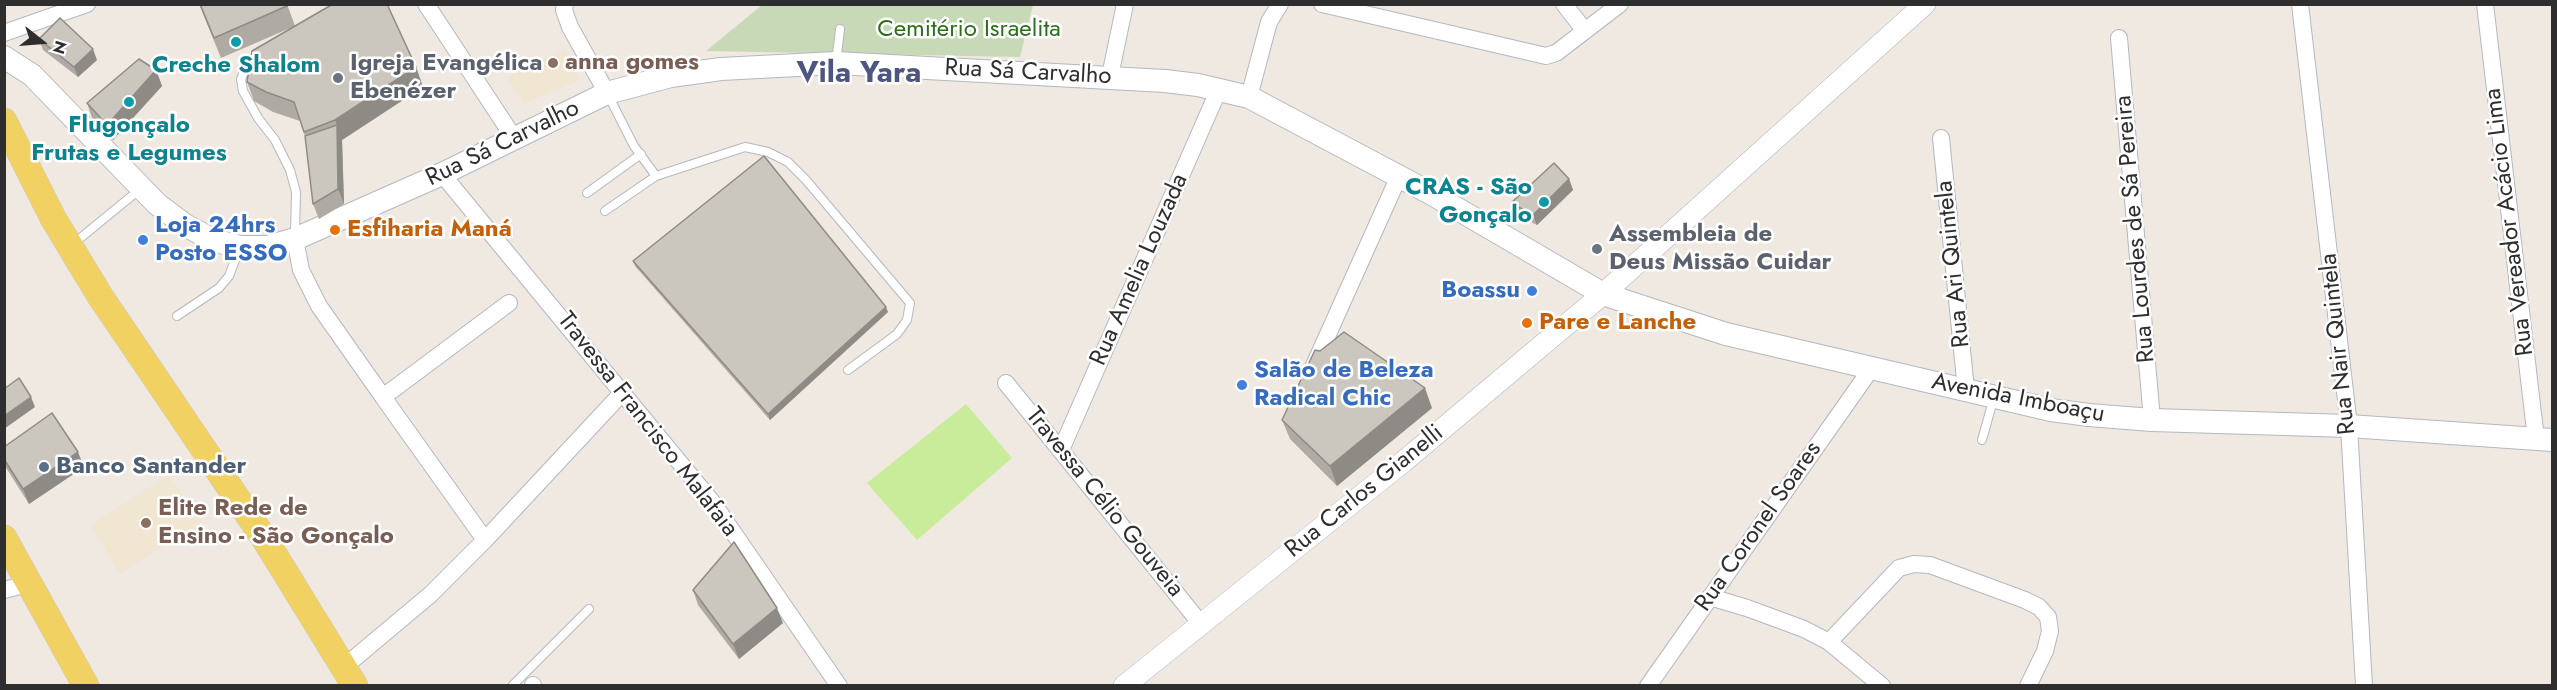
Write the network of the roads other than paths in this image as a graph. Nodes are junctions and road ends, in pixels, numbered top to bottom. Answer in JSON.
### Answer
{"nodes":[{"id":1,"x":87,"y":4,"type":"edge"},
{"id":2,"x":426,"y":4,"type":"edge"},
{"id":3,"x":565,"y":4,"type":"edge"},
{"id":4,"x":1125,"y":4,"type":"edge"},
{"id":5,"x":1280,"y":4,"type":"edge"},
{"id":6,"x":1322,"y":4,"type":"edge"},
{"id":7,"x":1564,"y":4,"type":"edge"},
{"id":8,"x":1620,"y":4,"type":"edge"},
{"id":9,"x":1925,"y":4,"type":"edge"},
{"id":10,"x":2300,"y":4,"type":"edge"},
{"id":11,"x":2485,"y":4,"type":"edge"},
{"id":12,"x":840,"y":29,"type":"dead end"},
{"id":13,"x":1585,"y":31,"type":"junction"},
{"id":14,"x":4,"y":33,"type":"edge"},
{"id":15,"x":2120,"y":38,"type":"dead end"},
{"id":16,"x":266,"y":53,"type":"edge"},
{"id":17,"x":4,"y":57,"type":"edge"},
{"id":18,"x":836,"y":63,"type":"junction"},
{"id":19,"x":1110,"y":76,"type":"junction"},
{"id":20,"x":1219,"y":89,"type":"junction"},
{"id":21,"x":607,"y":93,"type":"junction"},
{"id":22,"x":1249,"y":97,"type":"junction"},
{"id":23,"x":4,"y":121,"type":"edge"},
{"id":24,"x":514,"y":138,"type":"junction"},
{"id":25,"x":1941,"y":138,"type":"dead end"},
{"id":26,"x":641,"y":154,"type":"junction"},
{"id":27,"x":442,"y":174,"type":"junction"},
{"id":28,"x":656,"y":176,"type":"junction"},
{"id":29,"x":1399,"y":176,"type":"junction"},
{"id":30,"x":142,"y":188,"type":"junction"},
{"id":31,"x":587,"y":193,"type":"dead end"},
{"id":32,"x":605,"y":211,"type":"dead end"},
{"id":33,"x":295,"y":239,"type":"junction"},
{"id":34,"x":70,"y":246,"type":"junction"},
{"id":35,"x":240,"y":247,"type":"junction"},
{"id":36,"x":1603,"y":294,"type":"junction"},
{"id":37,"x":509,"y":303,"type":"dead end"},
{"id":38,"x":177,"y":316,"type":"dead end"},
{"id":39,"x":1871,"y":369,"type":"junction"},
{"id":40,"x":848,"y":370,"type":"dead end"},
{"id":41,"x":1006,"y":383,"type":"dead end"},
{"id":42,"x":1304,"y":386,"type":"edge"},
{"id":43,"x":1966,"y":390,"type":"junction"},
{"id":44,"x":623,"y":392,"type":"junction"},
{"id":45,"x":383,"y":397,"type":"junction"},
{"id":46,"x":1995,"y":397,"type":"junction"},
{"id":47,"x":2152,"y":420,"type":"junction"},
{"id":48,"x":2349,"y":426,"type":"junction"},
{"id":49,"x":1982,"y":440,"type":"dead end"},
{"id":50,"x":2544,"y":440,"type":"edge"},
{"id":51,"x":1061,"y":450,"type":"junction"},
{"id":52,"x":4,"y":538,"type":"edge"},
{"id":53,"x":485,"y":540,"type":"junction"},
{"id":54,"x":16,"y":587,"type":"edge"},
{"id":55,"x":1710,"y":597,"type":"junction"},
{"id":56,"x":589,"y":609,"type":"dead end"},
{"id":57,"x":1201,"y":624,"type":"junction"},
{"id":58,"x":1829,"y":642,"type":"junction"},
{"id":59,"x":350,"y":676,"type":"edge"},
{"id":60,"x":86,"y":686,"type":"edge"},
{"id":61,"x":512,"y":686,"type":"edge"},
{"id":62,"x":839,"y":686,"type":"edge"},
{"id":63,"x":1124,"y":686,"type":"edge"},
{"id":64,"x":1648,"y":686,"type":"edge"},
{"id":65,"x":1882,"y":686,"type":"edge"},
{"id":66,"x":2028,"y":686,"type":"edge"},
{"id":67,"x":2364,"y":686,"type":"edge"}],
"edges":[{"from":1,"to":14,"type":"street"},
{"from":2,"to":24,"type":"street"},
{"from":3,"to":21,"type":"street"},
{"from":4,"to":19,"type":"street"},
{"from":5,"to":22,"type":"street"},
{"from":6,"to":13,"type":"street"},
{"from":7,"to":13,"type":"street"},
{"from":8,"to":13,"type":"street"},
{"from":9,"to":36,"type":"street","name":"Rua Carlos Gianelli"},
{"from":10,"to":48,"type":"street","name":"Rua Nair Quintela"},
{"from":11,"to":50,"type":"street","name":"Rua Vereador Acácio Lima"},
{"from":12,"to":18,"type":"lane"},
{"from":15,"to":47,"type":"street","name":"Rua Lourdes de Sá Pereira"},
{"from":16,"to":33,"type":"lane"},
{"from":17,"to":30,"type":"main road","name":"Rua Sá Carvalho"},
{"from":18,"to":19,"type":"main road","name":"Rua Sá Carvalho"},
{"from":18,"to":21,"type":"main road","name":"Rua Sá Carvalho"},
{"from":19,"to":20,"type":"main road","name":"Rua Sá Carvalho"},
{"from":20,"to":22,"type":"main road","name":"Rua Sá Carvalho"},
{"from":20,"to":51,"type":"street","name":"Rua Amelia Louzada"},
{"from":21,"to":24,"type":"main road","name":"Rua Sá Carvalho"},
{"from":21,"to":26,"type":"lane"},
{"from":22,"to":29,"type":"main road","name":"Rua Sá Carvalho"},
{"from":23,"to":34,"type":"main road"},
{"from":24,"to":27,"type":"main road","name":"Rua Sá Carvalho"},
{"from":25,"to":43,"type":"street","name":"Rua Ari Quintela"},
{"from":26,"to":28,"type":"lane"},
{"from":26,"to":31,"type":"lane"},
{"from":27,"to":33,"type":"main road","name":"Rua Sá Carvalho"},
{"from":27,"to":44,"type":"street","name":"Travessa Francisco Malafaia"},
{"from":28,"to":32,"type":"lane"},
{"from":28,"to":40,"type":"lane"},
{"from":29,"to":36,"type":"main road","name":"Rua Sá Carvalho"},
{"from":29,"to":42,"type":"street"},
{"from":30,"to":34,"type":"lane"},
{"from":30,"to":35,"type":"main road","name":"Rua Sá Carvalho"},
{"from":33,"to":35,"type":"main road","name":"Rua Sá Carvalho"},
{"from":33,"to":45,"type":"street"},
{"from":34,"to":59,"type":"main road"},
{"from":35,"to":38,"type":"lane"},
{"from":36,"to":39,"type":"main road","name":"Avenida Imboaçu"},
{"from":36,"to":57,"type":"street","name":"Rua Carlos Gianelli"},
{"from":37,"to":45,"type":"street"},
{"from":39,"to":43,"type":"main road","name":"Avenida Imboaçu"},
{"from":39,"to":55,"type":"street","name":"Rua Coronel Soares"},
{"from":41,"to":51,"type":"street","name":"Travessa Célio Gouveia"},
{"from":43,"to":46,"type":"main road","name":"Avenida Imboaçu"},
{"from":44,"to":53,"type":"street"},
{"from":44,"to":62,"type":"street","name":"Travessa Francisco Malafaia"},
{"from":45,"to":53,"type":"street"},
{"from":46,"to":47,"type":"main road","name":"Avenida Imboaçu"},
{"from":46,"to":49,"type":"lane"},
{"from":47,"to":48,"type":"main road","name":"Avenida Imboaçu"},
{"from":48,"to":50,"type":"main road","name":"Avenida Imboaçu"},
{"from":48,"to":67,"type":"street","name":"Rua Nair Quintela"},
{"from":51,"to":57,"type":"street","name":"Travessa Célio Gouveia"},
{"from":52,"to":54,"type":"main road"},
{"from":53,"to":59,"type":"street"},
{"from":54,"to":60,"type":"main road"},
{"from":55,"to":58,"type":"street"},
{"from":55,"to":64,"type":"street","name":"Rua Coronel Soares"},
{"from":56,"to":61,"type":"lane"},
{"from":57,"to":63,"type":"street","name":"Rua Carlos Gianelli"},
{"from":58,"to":65,"type":"street"},
{"from":58,"to":66,"type":"street"}]}
